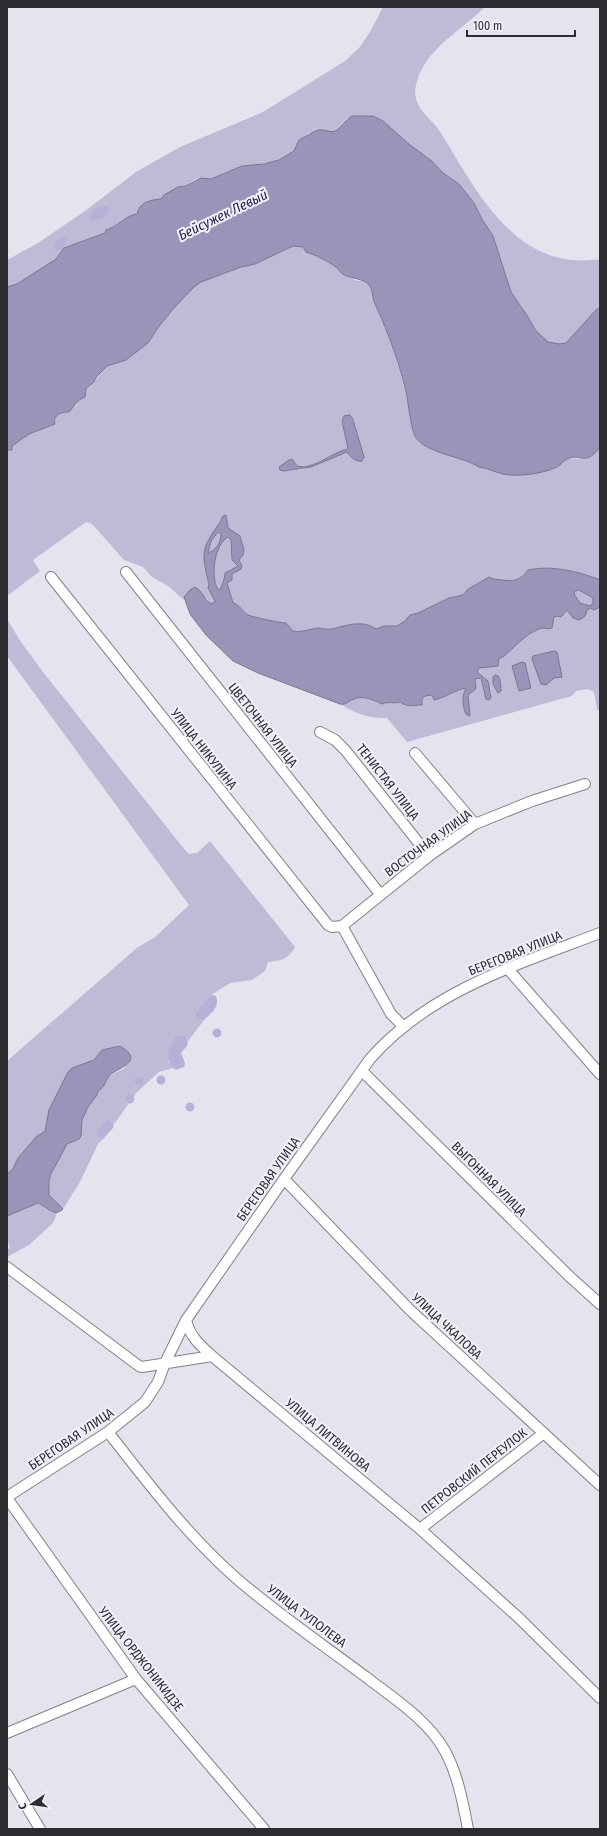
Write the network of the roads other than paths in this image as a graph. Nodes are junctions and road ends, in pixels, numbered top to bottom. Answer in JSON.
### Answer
{"nodes":[{"id":1,"x":126,"y":572,"type":"dead end"},
{"id":2,"x":51,"y":577,"type":"dead end"},
{"id":3,"x":320,"y":732,"type":"dead end"},
{"id":4,"x":415,"y":753,"type":"dead end"},
{"id":5,"x":585,"y":784,"type":"dead end"},
{"id":6,"x":475,"y":824,"type":"junction"},
{"id":7,"x":429,"y":856,"type":"junction"},
{"id":8,"x":380,"y":894,"type":"junction"},
{"id":9,"x":342,"y":926,"type":"junction"},
{"id":10,"x":600,"y":933,"type":"edge"},
{"id":11,"x":507,"y":968,"type":"junction"},
{"id":12,"x":404,"y":1027,"type":"junction"},
{"id":13,"x":362,"y":1071,"type":"junction"},
{"id":14,"x":600,"y":1074,"type":"edge"},
{"id":15,"x":284,"y":1179,"type":"junction"},
{"id":16,"x":7,"y":1267,"type":"edge"},
{"id":17,"x":600,"y":1304,"type":"edge"},
{"id":18,"x":186,"y":1320,"type":"junction"},
{"id":19,"x":212,"y":1356,"type":"junction"},
{"id":20,"x":165,"y":1363,"type":"junction"},
{"id":21,"x":108,"y":1432,"type":"junction"},
{"id":22,"x":544,"y":1433,"type":"junction"},
{"id":23,"x":600,"y":1485,"type":"edge"},
{"id":24,"x":7,"y":1498,"type":"edge"},
{"id":25,"x":420,"y":1529,"type":"junction"},
{"id":26,"x":136,"y":1679,"type":"junction"},
{"id":27,"x":600,"y":1698,"type":"edge"},
{"id":28,"x":7,"y":1733,"type":"edge"},
{"id":29,"x":7,"y":1774,"type":"edge"},
{"id":30,"x":40,"y":1829,"type":"edge"},
{"id":31,"x":264,"y":1829,"type":"edge"},
{"id":32,"x":468,"y":1829,"type":"edge"}],
"edges":[{"from":1,"to":8,"type":"street","name":"ЦВЕТОЧНАЯ УЛИЦА"},
{"from":2,"to":9,"type":"street","name":"УЛИЦА НИКУЛИНА"},
{"from":3,"to":7,"type":"street","name":"ТЕНИСТАЯ УЛИЦА"},
{"from":4,"to":6,"type":"street"},
{"from":5,"to":6,"type":"street","name":"ВОСТОЧНАЯ УЛИЦА"},
{"from":6,"to":7,"type":"street","name":"ВОСТОЧНАЯ УЛИЦА"},
{"from":7,"to":8,"type":"street","name":"ВОСТОЧНАЯ УЛИЦА"},
{"from":8,"to":9,"type":"street","name":"ВОСТОЧНАЯ УЛИЦА"},
{"from":9,"to":12,"type":"street"},
{"from":10,"to":11,"type":"street","name":"БЕРЕГОВАЯ УЛИЦА"},
{"from":11,"to":12,"type":"street","name":"БЕРЕГОВАЯ УЛИЦА"},
{"from":11,"to":14,"type":"street"},
{"from":12,"to":13,"type":"street","name":"БЕРЕГОВАЯ УЛИЦА"},
{"from":13,"to":15,"type":"street","name":"БЕРЕГОВАЯ УЛИЦА"},
{"from":13,"to":17,"type":"street","name":"ВЫГОННАЯ УЛИЦА"},
{"from":15,"to":18,"type":"street","name":"БЕРЕГОВАЯ УЛИЦА"},
{"from":15,"to":22,"type":"street","name":"УЛИЦА ЧКАЛОВА"},
{"from":16,"to":20,"type":"street"},
{"from":18,"to":19,"type":"street","name":"УЛИЦА ЛИТВИНОВА"},
{"from":18,"to":20,"type":"street","name":"БЕРЕГОВАЯ УЛИЦА"},
{"from":19,"to":20,"type":"street"},
{"from":19,"to":25,"type":"street","name":"УЛИЦА ЛИТВИНОВА"},
{"from":20,"to":21,"type":"street","name":"БЕРЕГОВАЯ УЛИЦА"},
{"from":21,"to":24,"type":"street","name":"БЕРЕГОВАЯ УЛИЦА"},
{"from":21,"to":32,"type":"street","name":"УЛИЦА ТУПОЛЕВА"},
{"from":22,"to":23,"type":"street","name":"УЛИЦА ЧКАЛОВА"},
{"from":22,"to":25,"type":"street","name":"ПЕТРОВСКИЙ ПЕРЕУЛОК"},
{"from":24,"to":26,"type":"street","name":"УЛИЦА ОРДЖОНИКИДЗЕ"},
{"from":25,"to":27,"type":"street","name":"УЛИЦА ЛИТВИНОВА"},
{"from":26,"to":28,"type":"street"},
{"from":26,"to":31,"type":"street","name":"УЛИЦА ОРДЖОНИКИДЗЕ"},
{"from":29,"to":30,"type":"street"}]}
